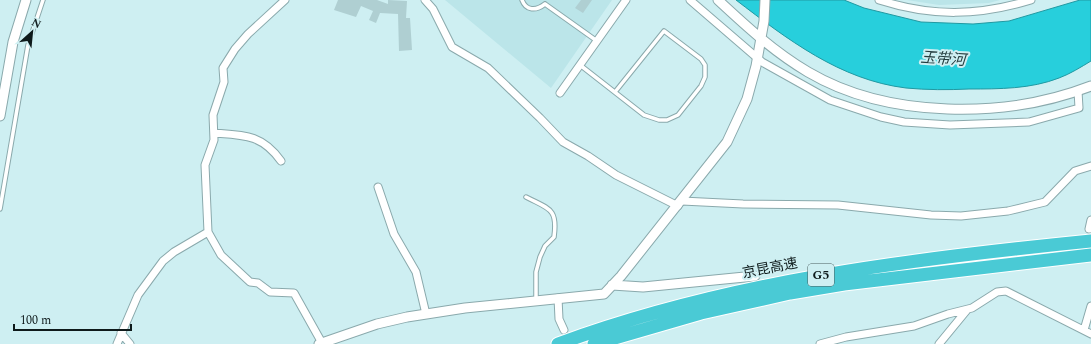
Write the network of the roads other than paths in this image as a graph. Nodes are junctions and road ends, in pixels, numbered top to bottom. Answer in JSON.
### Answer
{"nodes":[{"id":1,"x":26,"y":0,"type":"edge"},
{"id":2,"x":43,"y":0,"type":"edge"},
{"id":3,"x":285,"y":0,"type":"edge"},
{"id":4,"x":426,"y":0,"type":"edge"},
{"id":5,"x":522,"y":0,"type":"edge"},
{"id":6,"x":626,"y":0,"type":"edge"},
{"id":7,"x":690,"y":0,"type":"edge"},
{"id":8,"x":718,"y":0,"type":"edge"},
{"id":9,"x":765,"y":0,"type":"edge"},
{"id":10,"x":879,"y":0,"type":"edge"},
{"id":11,"x":1031,"y":0,"type":"edge"},
{"id":12,"x":545,"y":2,"type":"edge"},
{"id":13,"x":761,"y":39,"type":"junction"},
{"id":14,"x":597,"y":41,"type":"junction"},
{"id":15,"x":758,"y":58,"type":"junction"},
{"id":16,"x":580,"y":65,"type":"junction"},
{"id":17,"x":1091,"y":86,"type":"edge"},
{"id":18,"x":1078,"y":91,"type":"junction"},
{"id":19,"x":615,"y":92,"type":"junction"},
{"id":20,"x":560,"y":93,"type":"dead end"},
{"id":21,"x":0,"y":116,"type":"edge"},
{"id":22,"x":214,"y":133,"type":"junction"},
{"id":23,"x":281,"y":161,"type":"dead end"},
{"id":24,"x":1091,"y":166,"type":"edge"},
{"id":25,"x":378,"y":187,"type":"dead end"},
{"id":26,"x":526,"y":197,"type":"dead end"},
{"id":27,"x":680,"y":203,"type":"junction"},
{"id":28,"x":0,"y":209,"type":"edge"},
{"id":29,"x":1091,"y":220,"type":"edge"},
{"id":30,"x":208,"y":232,"type":"junction"},
{"id":31,"x":1090,"y":235,"type":"edge"},
{"id":32,"x":1091,"y":255,"type":"edge"},
{"id":33,"x":755,"y":276,"type":"dead end"},
{"id":34,"x":612,"y":286,"type":"junction"},
{"id":35,"x":558,"y":298,"type":"junction"},
{"id":36,"x":536,"y":300,"type":"junction"},
{"id":37,"x":1091,"y":306,"type":"edge"},
{"id":38,"x":967,"y":310,"type":"junction"},
{"id":39,"x":426,"y":314,"type":"junction"},
{"id":40,"x":564,"y":330,"type":"dead end"},
{"id":41,"x":1088,"y":332,"type":"edge"},
{"id":42,"x":121,"y":333,"type":"junction"},
{"id":43,"x":320,"y":343,"type":"edge"},
{"id":44,"x":117,"y":344,"type":"edge"},
{"id":45,"x":130,"y":344,"type":"edge"},
{"id":46,"x":558,"y":344,"type":"edge"},
{"id":47,"x":594,"y":344,"type":"edge"},
{"id":48,"x":820,"y":344,"type":"edge"},
{"id":49,"x":939,"y":344,"type":"edge"}],
"edges":[{"from":1,"to":21,"type":"street"},
{"from":2,"to":28,"type":"lane"},
{"from":3,"to":22,"type":"street"},
{"from":4,"to":27,"type":"street"},
{"from":5,"to":12,"type":"lane"},
{"from":6,"to":14,"type":"street"},
{"from":7,"to":15,"type":"street"},
{"from":8,"to":13,"type":"street"},
{"from":9,"to":13,"type":"street"},
{"from":10,"to":11,"type":"street"},
{"from":12,"to":14,"type":"lane"},
{"from":13,"to":15,"type":"street"},
{"from":13,"to":18,"type":"street"},
{"from":14,"to":16,"type":"street"},
{"from":15,"to":18,"type":"street"},
{"from":15,"to":27,"type":"street"},
{"from":16,"to":19,"type":"lane"},
{"from":16,"to":20,"type":"street"},
{"from":17,"to":18,"type":"street"},
{"from":19,"to":19,"type":"lane"},
{"from":22,"to":23,"type":"street"},
{"from":22,"to":30,"type":"street"},
{"from":24,"to":27,"type":"street"},
{"from":25,"to":39,"type":"street"},
{"from":26,"to":36,"type":"lane"},
{"from":27,"to":34,"type":"street"},
{"from":29,"to":31,"type":"street"},
{"from":30,"to":42,"type":"street"},
{"from":30,"to":43,"type":"street"},
{"from":31,"to":46,"type":"highway","name":"京昆高速","number":"G5"},
{"from":32,"to":47,"type":"highway","name":"京昆高速","number":"G5"},
{"from":33,"to":34,"type":"street"},
{"from":34,"to":35,"type":"street"},
{"from":35,"to":36,"type":"street"},
{"from":35,"to":40,"type":"street"},
{"from":36,"to":39,"type":"street"},
{"from":37,"to":41,"type":"street"},
{"from":38,"to":41,"type":"street"},
{"from":38,"to":48,"type":"street"},
{"from":38,"to":49,"type":"street"},
{"from":39,"to":43,"type":"street"},
{"from":42,"to":44,"type":"street"},
{"from":42,"to":45,"type":"street"}]}
